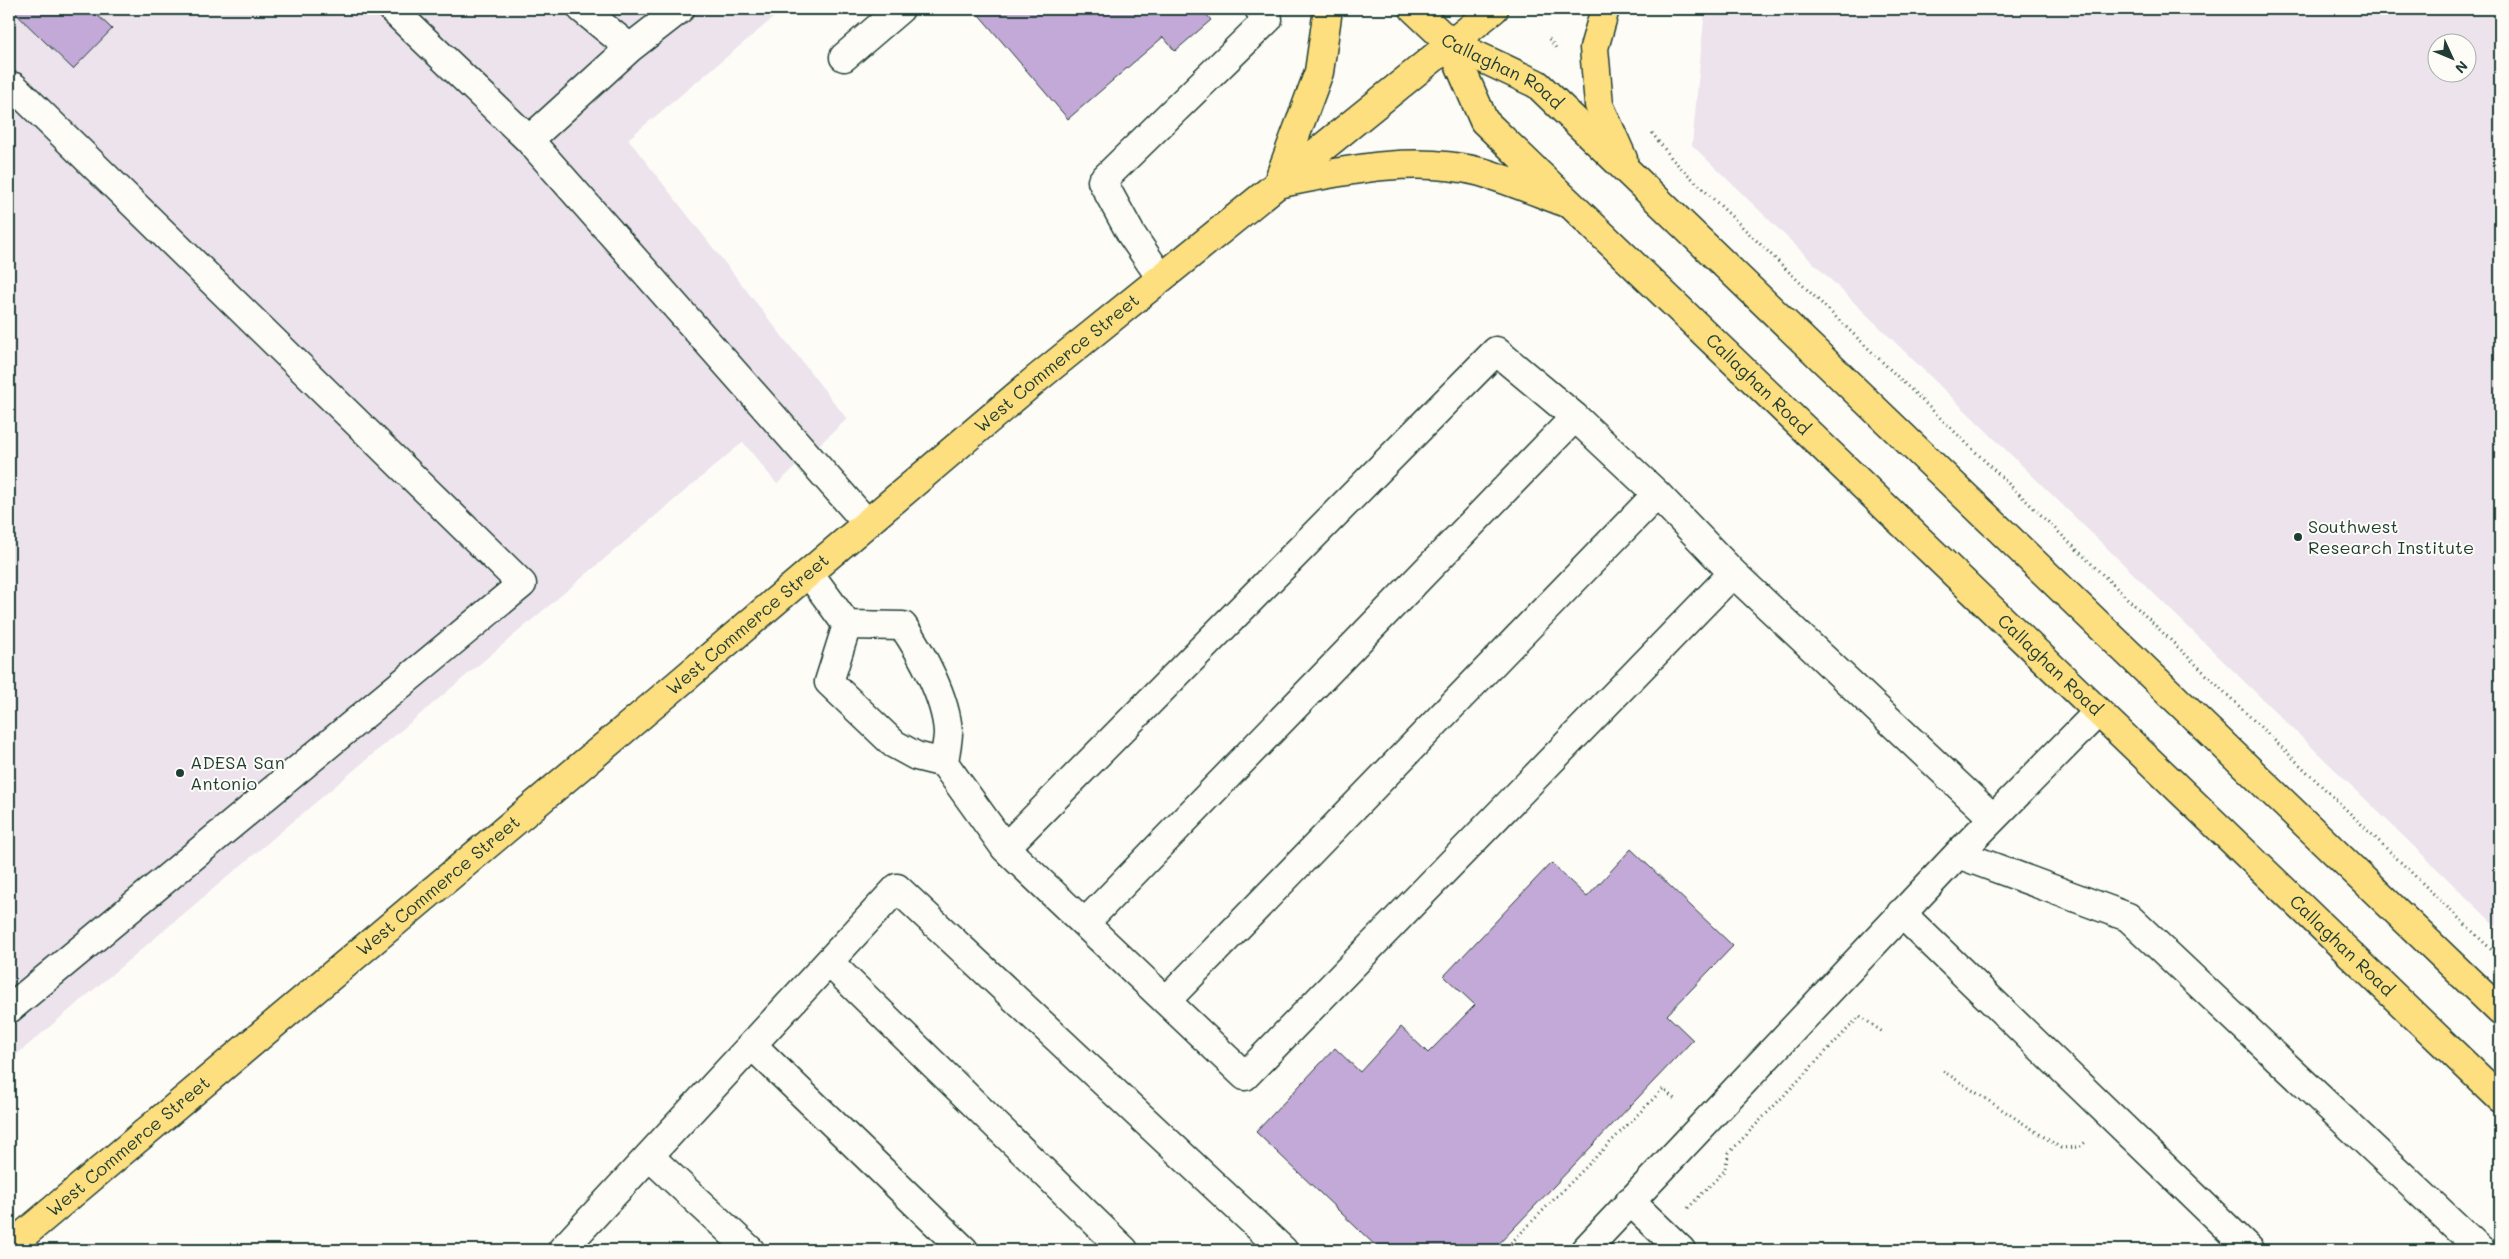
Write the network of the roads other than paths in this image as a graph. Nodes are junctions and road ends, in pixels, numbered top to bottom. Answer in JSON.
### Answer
{"nodes":[{"id":1,"x":392,"y":9,"type":"edge"},
{"id":2,"x":582,"y":9,"type":"edge"},
{"id":3,"x":680,"y":9,"type":"edge"},
{"id":4,"x":900,"y":9,"type":"edge"},
{"id":5,"x":1259,"y":9,"type":"edge"},
{"id":6,"x":1328,"y":9,"type":"edge"},
{"id":7,"x":1414,"y":9,"type":"edge"},
{"id":8,"x":1494,"y":9,"type":"edge"},
{"id":9,"x":1605,"y":9,"type":"edge"},
{"id":10,"x":1450,"y":43,"type":"junction"},
{"id":11,"x":630,"y":48,"type":"junction"},
{"id":12,"x":844,"y":57,"type":"dead end"},
{"id":13,"x":9,"y":90,"type":"edge"},
{"id":14,"x":529,"y":140,"type":"junction"},
{"id":15,"x":1627,"y":170,"type":"junction"},
{"id":16,"x":1278,"y":184,"type":"junction"},
{"id":17,"x":1572,"y":205,"type":"junction"},
{"id":18,"x":1161,"y":278,"type":"junction"},
{"id":19,"x":1575,"y":417,"type":"junction"},
{"id":20,"x":1657,"y":494,"type":"junction"},
{"id":21,"x":867,"y":523,"type":"junction"},
{"id":22,"x":809,"y":573,"type":"junction"},
{"id":23,"x":1733,"y":573,"type":"junction"},
{"id":24,"x":847,"y":625,"type":"junction"},
{"id":25,"x":2098,"y":712,"type":"junction"},
{"id":26,"x":944,"y":763,"type":"junction"},
{"id":27,"x":1993,"y":818,"type":"junction"},
{"id":28,"x":1005,"y":848,"type":"junction"},
{"id":29,"x":1958,"y":854,"type":"junction"},
{"id":30,"x":1902,"y":914,"type":"junction"},
{"id":31,"x":1085,"y":923,"type":"junction"},
{"id":32,"x":829,"y":962,"type":"junction"},
{"id":33,"x":1166,"y":1001,"type":"junction"},
{"id":34,"x":9,"y":1009,"type":"edge"},
{"id":35,"x":2500,"y":1011,"type":"edge"},
{"id":36,"x":752,"y":1045,"type":"junction"},
{"id":37,"x":2500,"y":1098,"type":"edge"},
{"id":38,"x":649,"y":1156,"type":"junction"},
{"id":39,"x":1630,"y":1201,"type":"junction"},
{"id":40,"x":1672,"y":1242,"type":"edge"},
{"id":41,"x":9,"y":1247,"type":"edge"},
{"id":42,"x":562,"y":1250,"type":"edge"},
{"id":43,"x":750,"y":1250,"type":"edge"},
{"id":44,"x":964,"y":1250,"type":"edge"},
{"id":45,"x":1124,"y":1250,"type":"edge"},
{"id":46,"x":1283,"y":1250,"type":"edge"},
{"id":47,"x":1584,"y":1250,"type":"edge"},
{"id":48,"x":2250,"y":1250,"type":"edge"},
{"id":49,"x":2481,"y":1250,"type":"edge"}],
"edges":[{"from":1,"to":14,"type":"lane"},
{"from":2,"to":11,"type":"lane"},
{"from":3,"to":11,"type":"lane"},
{"from":4,"to":12,"type":"lane"},
{"from":5,"to":18,"type":"lane"},
{"from":6,"to":16,"type":"main road"},
{"from":7,"to":10,"type":"main road"},
{"from":8,"to":10,"type":"main road","name":"West Commerce Street"},
{"from":9,"to":15,"type":"main road"},
{"from":10,"to":15,"type":"main road","name":"Callaghan Road"},
{"from":10,"to":16,"type":"main road","name":"West Commerce Street"},
{"from":10,"to":17,"type":"main road","name":"Callaghan Road"},
{"from":11,"to":14,"type":"lane"},
{"from":13,"to":34,"type":"lane"},
{"from":14,"to":21,"type":"lane"},
{"from":15,"to":35,"type":"main road","name":"Callaghan Road"},
{"from":16,"to":17,"type":"main road"},
{"from":16,"to":18,"type":"main road","name":"West Commerce Street"},
{"from":17,"to":25,"type":"main road","name":"Callaghan Road"},
{"from":18,"to":21,"type":"main road","name":"West Commerce Street"},
{"from":19,"to":20,"type":"lane"},
{"from":19,"to":28,"type":"lane"},
{"from":19,"to":31,"type":"lane"},
{"from":20,"to":23,"type":"lane"},
{"from":20,"to":33,"type":"lane"},
{"from":21,"to":22,"type":"main road","name":"West Commerce Street"},
{"from":22,"to":24,"type":"lane"},
{"from":22,"to":41,"type":"main road","name":"West Commerce Street"},
{"from":23,"to":27,"type":"lane"},
{"from":23,"to":33,"type":"lane"},
{"from":24,"to":26,"type":"lane"},
{"from":24,"to":26,"type":"lane"},
{"from":25,"to":27,"type":"lane"},
{"from":25,"to":37,"type":"main road","name":"Callaghan Road"},
{"from":26,"to":28,"type":"lane"},
{"from":27,"to":29,"type":"lane"},
{"from":28,"to":31,"type":"lane"},
{"from":29,"to":30,"type":"lane"},
{"from":29,"to":49,"type":"lane"},
{"from":30,"to":39,"type":"lane"},
{"from":30,"to":48,"type":"lane"},
{"from":31,"to":33,"type":"lane"},
{"from":32,"to":36,"type":"lane"},
{"from":32,"to":45,"type":"lane"},
{"from":32,"to":46,"type":"lane"},
{"from":36,"to":38,"type":"lane"},
{"from":36,"to":44,"type":"lane"},
{"from":38,"to":42,"type":"lane"},
{"from":38,"to":43,"type":"lane"},
{"from":39,"to":40,"type":"lane"},
{"from":39,"to":47,"type":"lane"}]}
